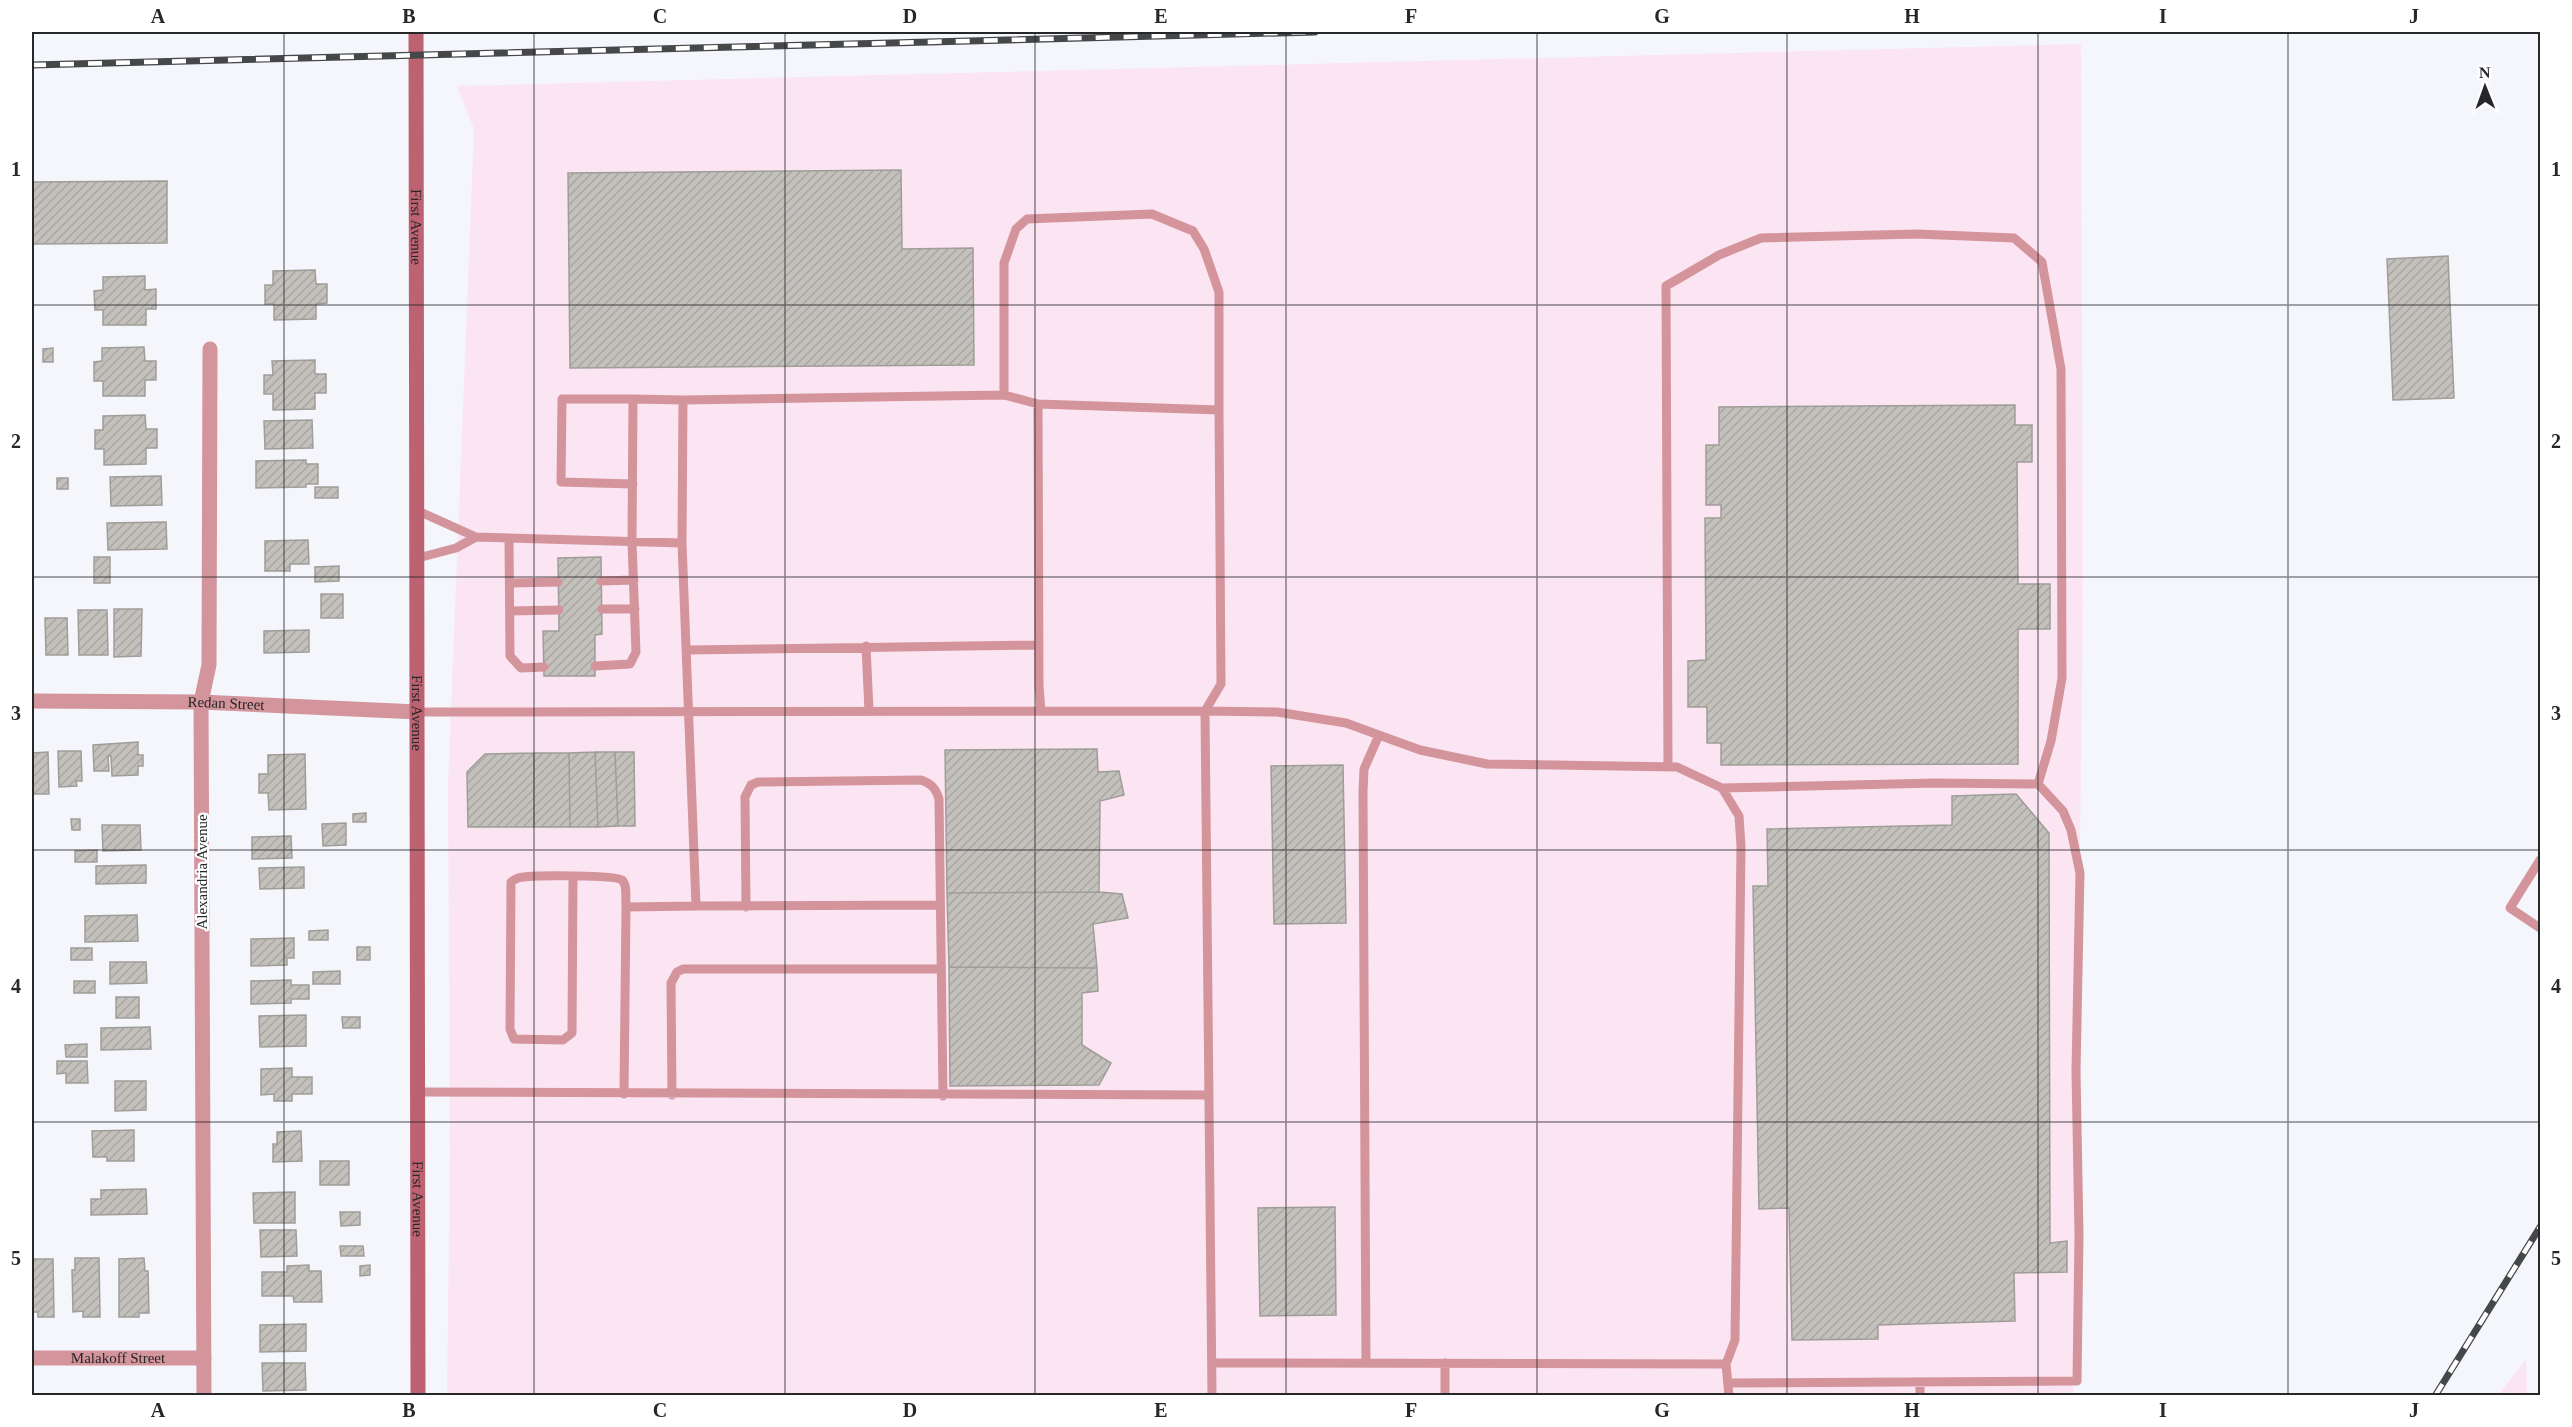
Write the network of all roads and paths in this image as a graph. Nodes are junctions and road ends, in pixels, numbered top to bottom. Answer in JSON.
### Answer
{"nodes":[{"id":1,"x":416,"y":32,"type":"edge"},
{"id":2,"x":210,"y":349,"type":"dead end"},
{"id":3,"x":1004,"y":395,"type":"junction"},
{"id":4,"x":633,"y":399,"type":"junction"},
{"id":5,"x":683,"y":400,"type":"junction"},
{"id":6,"x":1038,"y":404,"type":"junction"},
{"id":7,"x":1219,"y":410,"type":"junction"},
{"id":8,"x":633,"y":484,"type":"junction"},
{"id":9,"x":418,"y":511,"type":"junction"},
{"id":10,"x":476,"y":537,"type":"junction"},
{"id":11,"x":509,"y":540,"type":"junction"},
{"id":12,"x":632,"y":542,"type":"junction"},
{"id":13,"x":682,"y":543,"type":"junction"},
{"id":14,"x":418,"y":558,"type":"junction"},
{"id":15,"x":634,"y":580,"type":"junction"},
{"id":16,"x":601,"y":581,"type":"dead end"},
{"id":17,"x":558,"y":582,"type":"dead end"},
{"id":18,"x":510,"y":583,"type":"junction"},
{"id":19,"x":602,"y":609,"type":"dead end"},
{"id":20,"x":635,"y":609,"type":"junction"},
{"id":21,"x":559,"y":610,"type":"dead end"},
{"id":22,"x":510,"y":611,"type":"junction"},
{"id":23,"x":1039,"y":645,"type":"junction"},
{"id":24,"x":866,"y":646,"type":"junction"},
{"id":25,"x":686,"y":650,"type":"junction"},
{"id":26,"x":595,"y":666,"type":"dead end"},
{"id":27,"x":544,"y":668,"type":"dead end"},
{"id":28,"x":32,"y":701,"type":"edge"},
{"id":29,"x":201,"y":702,"type":"junction"},
{"id":30,"x":869,"y":711,"type":"junction"},
{"id":31,"x":1041,"y":711,"type":"junction"},
{"id":32,"x":1205,"y":711,"type":"junction"},
{"id":33,"x":418,"y":712,"type":"junction"},
{"id":34,"x":688,"y":712,"type":"junction"},
{"id":35,"x":1379,"y":735,"type":"junction"},
{"id":36,"x":1668,"y":767,"type":"junction"},
{"id":37,"x":2038,"y":784,"type":"junction"},
{"id":38,"x":1722,"y":788,"type":"junction"},
{"id":39,"x":2541,"y":860,"type":"edge"},
{"id":40,"x":573,"y":876,"type":"junction"},
{"id":41,"x":940,"y":905,"type":"junction"},
{"id":42,"x":696,"y":906,"type":"junction"},
{"id":43,"x":626,"y":907,"type":"junction"},
{"id":44,"x":746,"y":907,"type":"junction"},
{"id":45,"x":2541,"y":927,"type":"edge"},
{"id":46,"x":941,"y":969,"type":"junction"},
{"id":47,"x":418,"y":1092,"type":"junction"},
{"id":48,"x":624,"y":1094,"type":"junction"},
{"id":49,"x":672,"y":1095,"type":"junction"},
{"id":50,"x":1209,"y":1095,"type":"junction"},
{"id":51,"x":943,"y":1096,"type":"junction"},
{"id":52,"x":32,"y":1358,"type":"edge"},
{"id":53,"x":204,"y":1358,"type":"junction"},
{"id":54,"x":1366,"y":1363,"type":"junction"},
{"id":55,"x":1445,"y":1363,"type":"junction"},
{"id":56,"x":1212,"y":1364,"type":"junction"},
{"id":57,"x":1726,"y":1364,"type":"junction"},
{"id":58,"x":1920,"y":1382,"type":"junction"},
{"id":59,"x":1728,"y":1383,"type":"junction"},
{"id":60,"x":204,"y":1395,"type":"edge"},
{"id":61,"x":418,"y":1395,"type":"edge"},
{"id":62,"x":1212,"y":1395,"type":"edge"},
{"id":63,"x":1445,"y":1395,"type":"edge"},
{"id":64,"x":1729,"y":1395,"type":"edge"},
{"id":65,"x":1920,"y":1395,"type":"edge"}],
"edges":[{"from":1,"to":9,"type":"main road","name":"First Avenue"},
{"from":2,"to":29,"type":"street","name":"Alexandria Avenue"},
{"from":3,"to":5,"type":"lane"},
{"from":3,"to":6,"type":"lane"},
{"from":3,"to":7,"type":"lane"},
{"from":4,"to":5,"type":"lane"},
{"from":4,"to":8,"type":"lane"},
{"from":4,"to":8,"type":"lane"},
{"from":5,"to":13,"type":"lane"},
{"from":6,"to":7,"type":"lane"},
{"from":6,"to":23,"type":"lane"},
{"from":7,"to":32,"type":"lane"},
{"from":8,"to":12,"type":"lane"},
{"from":9,"to":10,"type":"lane"},
{"from":9,"to":14,"type":"main road","name":"First Avenue"},
{"from":10,"to":11,"type":"lane"},
{"from":10,"to":14,"type":"lane"},
{"from":11,"to":12,"type":"lane"},
{"from":11,"to":18,"type":"lane"},
{"from":12,"to":13,"type":"lane"},
{"from":12,"to":15,"type":"lane"},
{"from":13,"to":25,"type":"lane"},
{"from":14,"to":33,"type":"main road","name":"First Avenue"},
{"from":15,"to":16,"type":"lane"},
{"from":15,"to":20,"type":"lane"},
{"from":17,"to":18,"type":"lane"},
{"from":18,"to":22,"type":"lane"},
{"from":19,"to":20,"type":"lane"},
{"from":20,"to":26,"type":"lane"},
{"from":21,"to":22,"type":"lane"},
{"from":22,"to":27,"type":"lane"},
{"from":23,"to":24,"type":"lane"},
{"from":23,"to":31,"type":"lane"},
{"from":24,"to":25,"type":"lane"},
{"from":24,"to":30,"type":"lane"},
{"from":25,"to":34,"type":"lane"},
{"from":28,"to":29,"type":"street","name":"Redan Street"},
{"from":29,"to":33,"type":"street","name":"Redan Street"},
{"from":29,"to":53,"type":"street","name":"Alexandria Avenue"},
{"from":30,"to":31,"type":"lane"},
{"from":30,"to":34,"type":"lane"},
{"from":31,"to":32,"type":"lane"},
{"from":32,"to":35,"type":"lane"},
{"from":32,"to":50,"type":"lane"},
{"from":33,"to":34,"type":"lane"},
{"from":33,"to":47,"type":"main road","name":"First Avenue"},
{"from":34,"to":42,"type":"lane"},
{"from":35,"to":36,"type":"lane"},
{"from":35,"to":54,"type":"lane"},
{"from":36,"to":37,"type":"lane"},
{"from":36,"to":38,"type":"lane"},
{"from":37,"to":38,"type":"lane"},
{"from":37,"to":58,"type":"lane"},
{"from":38,"to":57,"type":"lane"},
{"from":39,"to":45,"type":"lane"},
{"from":40,"to":40,"type":"lane"},
{"from":40,"to":43,"type":"lane"},
{"from":41,"to":44,"type":"lane"},
{"from":41,"to":44,"type":"lane"},
{"from":41,"to":46,"type":"lane"},
{"from":42,"to":43,"type":"lane"},
{"from":42,"to":44,"type":"lane"},
{"from":43,"to":48,"type":"lane"},
{"from":46,"to":49,"type":"lane"},
{"from":46,"to":51,"type":"lane"},
{"from":47,"to":48,"type":"lane"},
{"from":47,"to":61,"type":"main road","name":"First Avenue"},
{"from":48,"to":49,"type":"lane"},
{"from":49,"to":51,"type":"lane"},
{"from":50,"to":51,"type":"lane"},
{"from":50,"to":56,"type":"lane"},
{"from":52,"to":53,"type":"street","name":"Malakoff Street"},
{"from":53,"to":60,"type":"street","name":"Alexandria Avenue"},
{"from":54,"to":55,"type":"lane"},
{"from":54,"to":56,"type":"lane"},
{"from":55,"to":57,"type":"lane"},
{"from":55,"to":63,"type":"lane"},
{"from":56,"to":62,"type":"lane"},
{"from":57,"to":59,"type":"lane"},
{"from":58,"to":59,"type":"lane"},
{"from":58,"to":65,"type":"lane"},
{"from":59,"to":64,"type":"lane"}]}
